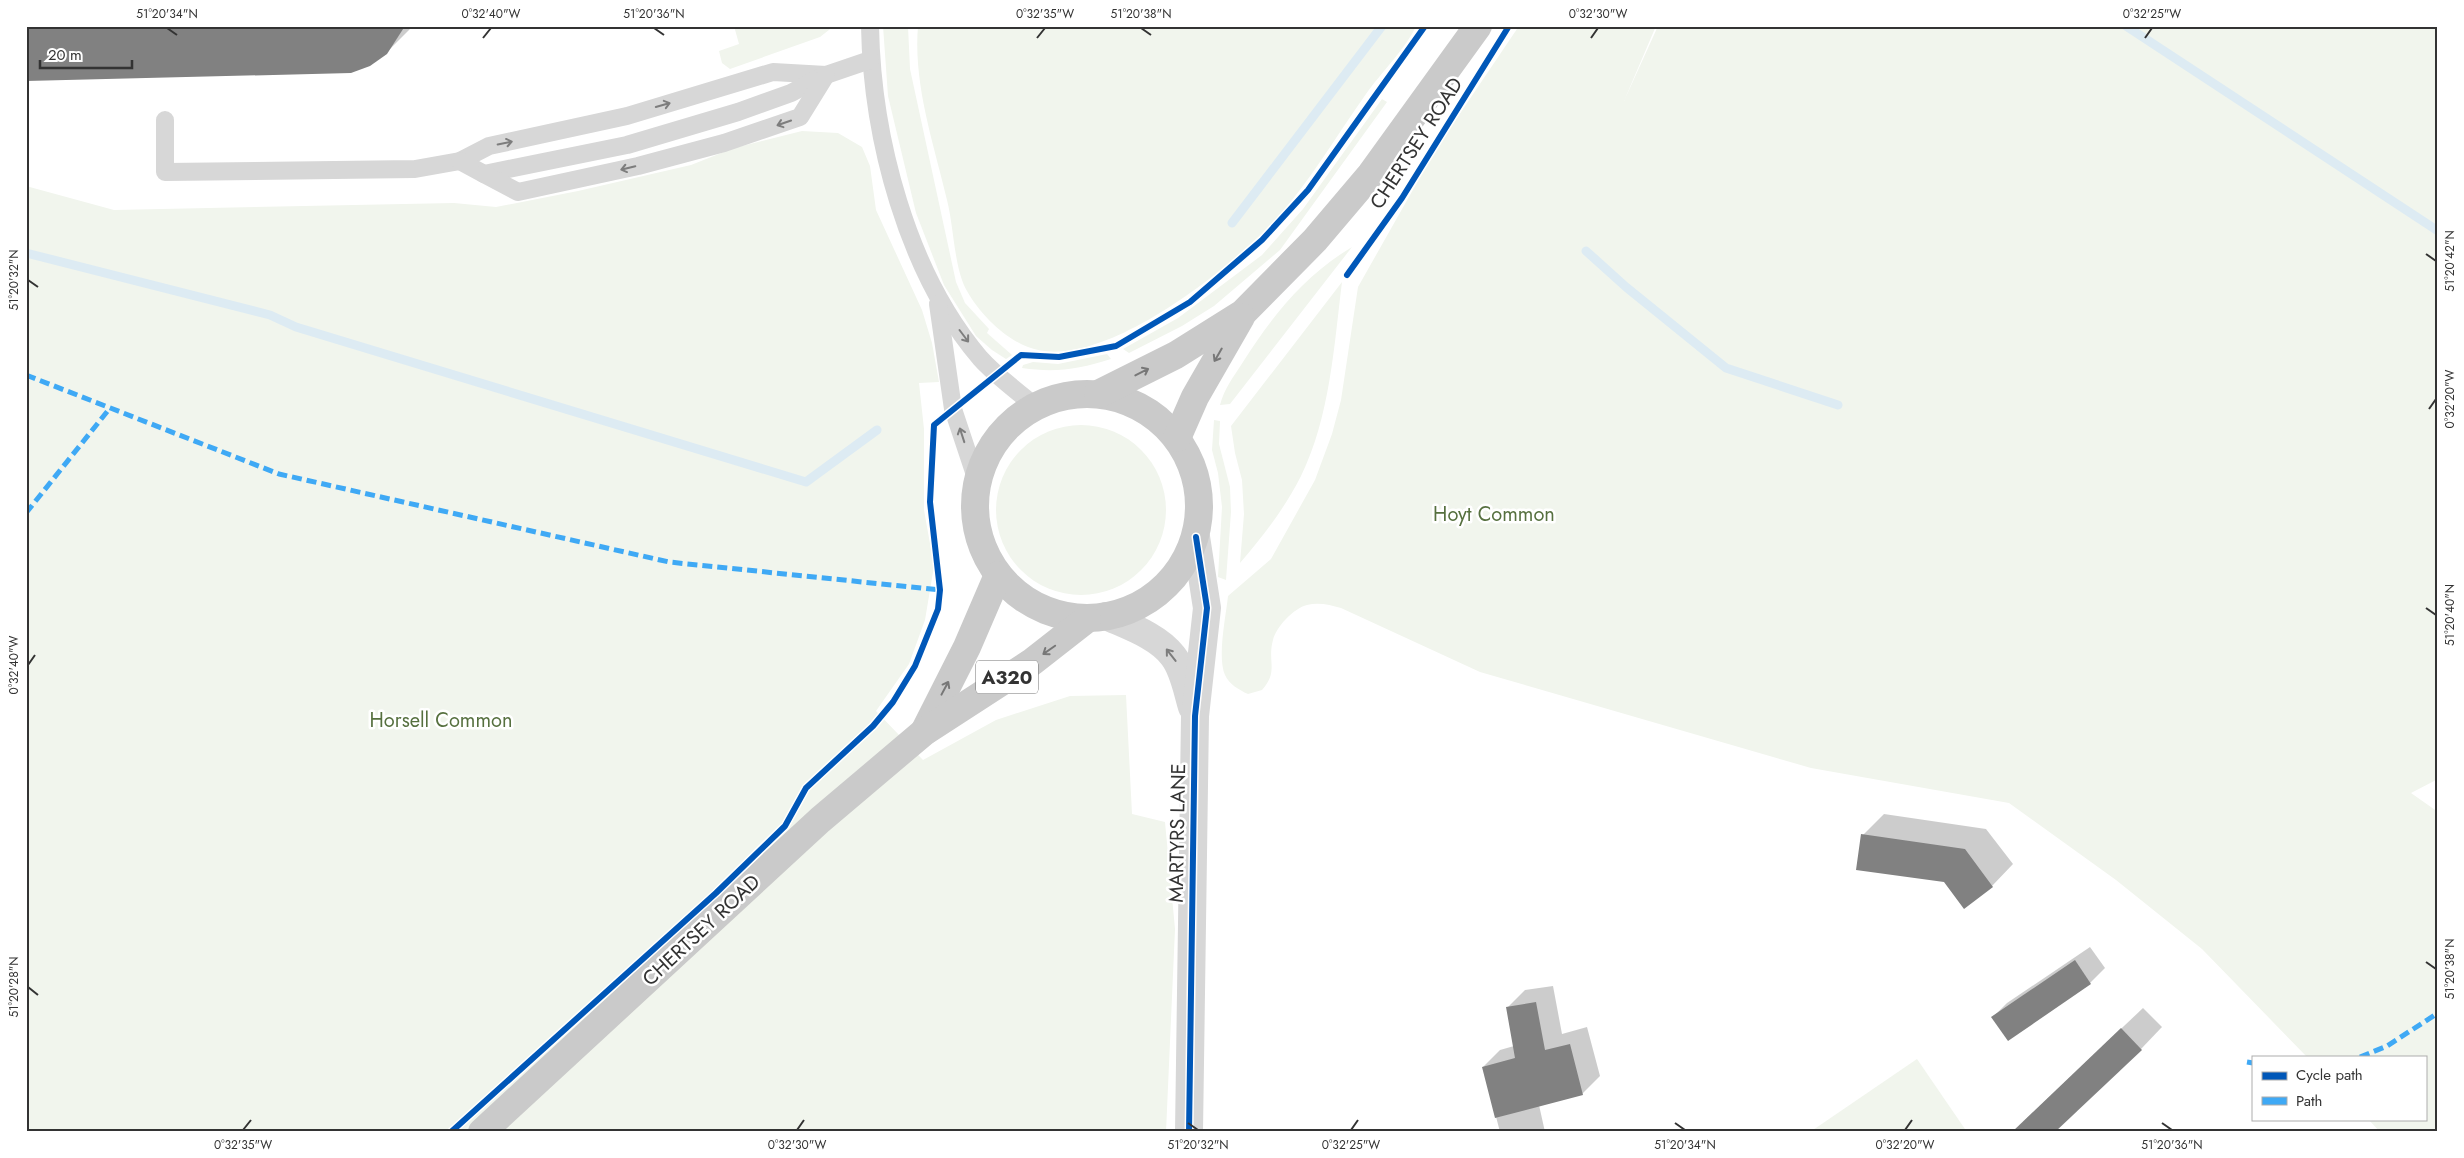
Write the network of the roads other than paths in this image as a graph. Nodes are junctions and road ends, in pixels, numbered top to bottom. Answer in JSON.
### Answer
{"nodes":[{"id":1,"x":870,"y":26,"type":"edge"},
{"id":2,"x":1478,"y":26,"type":"edge"},
{"id":3,"x":870,"y":60,"type":"junction"},
{"id":4,"x":826,"y":75,"type":"junction"},
{"id":5,"x":165,"y":120,"type":"dead end"},
{"id":6,"x":534,"y":136,"type":"junction"},
{"id":7,"x":460,"y":161,"type":"junction"},
{"id":8,"x":540,"y":164,"type":"junction"},
{"id":9,"x":484,"y":174,"type":"junction"},
{"id":10,"x":936,"y":296,"type":"junction"},
{"id":11,"x":1243,"y":313,"type":"junction"},
{"id":12,"x":1098,"y":394,"type":"junction"},
{"id":13,"x":1034,"y":406,"type":"junction"},
{"id":14,"x":1177,"y":438,"type":"junction"},
{"id":15,"x":977,"y":481,"type":"junction"},
{"id":16,"x":1196,"y":537,"type":"junction"},
{"id":17,"x":998,"y":575,"type":"junction"},
{"id":18,"x":1096,"y":617,"type":"junction"},
{"id":19,"x":1195,"y":716,"type":"junction"},
{"id":20,"x":924,"y":732,"type":"junction"},
{"id":21,"x":482,"y":1132,"type":"edge"},
{"id":22,"x":1189,"y":1132,"type":"edge"}],
"edges":[{"from":1,"to":3,"type":"lane"},
{"from":2,"to":11,"type":"main road","name":"CHERTSEY ROAD"},
{"from":3,"to":4,"type":"lane"},
{"from":3,"to":10,"type":"lane"},
{"from":6,"to":4,"type":"lane","one_way":true},
{"from":4,"to":8,"type":"lane"},
{"from":4,"to":9,"type":"lane","one_way":true},
{"from":5,"to":7,"type":"lane"},
{"from":7,"to":6,"type":"lane","one_way":true},
{"from":6,"to":8,"type":"lane"},
{"from":7,"to":9,"type":"lane"},
{"from":8,"to":9,"type":"lane"},
{"from":10,"to":13,"type":"lane","one_way":true},
{"from":15,"to":10,"type":"lane","one_way":true},
{"from":12,"to":11,"type":"main road","name":"CHERTSEY ROAD","one_way":true},
{"from":11,"to":14,"type":"main road","name":"CHERTSEY ROAD","one_way":true},
{"from":12,"to":13,"type":"main road"},
{"from":12,"to":14,"type":"main road"},
{"from":13,"to":15,"type":"main road"},
{"from":14,"to":16,"type":"main road"},
{"from":15,"to":17,"type":"main road"},
{"from":16,"to":18,"type":"main road"},
{"from":16,"to":19,"type":"street","name":"MARTYRS LANE"},
{"from":17,"to":18,"type":"main road"},
{"from":20,"to":17,"type":"main road","name":"CHERTSEY ROAD","number":"A320","one_way":true},
{"from":19,"to":18,"type":"street","name":"MARTYRS LANE","one_way":true},
{"from":18,"to":20,"type":"main road","name":"CHERTSEY ROAD","number":"A320","one_way":true},
{"from":19,"to":22,"type":"street","name":"MARTYRS LANE"},
{"from":20,"to":21,"type":"main road","name":"CHERTSEY ROAD","number":"A320"}]}
